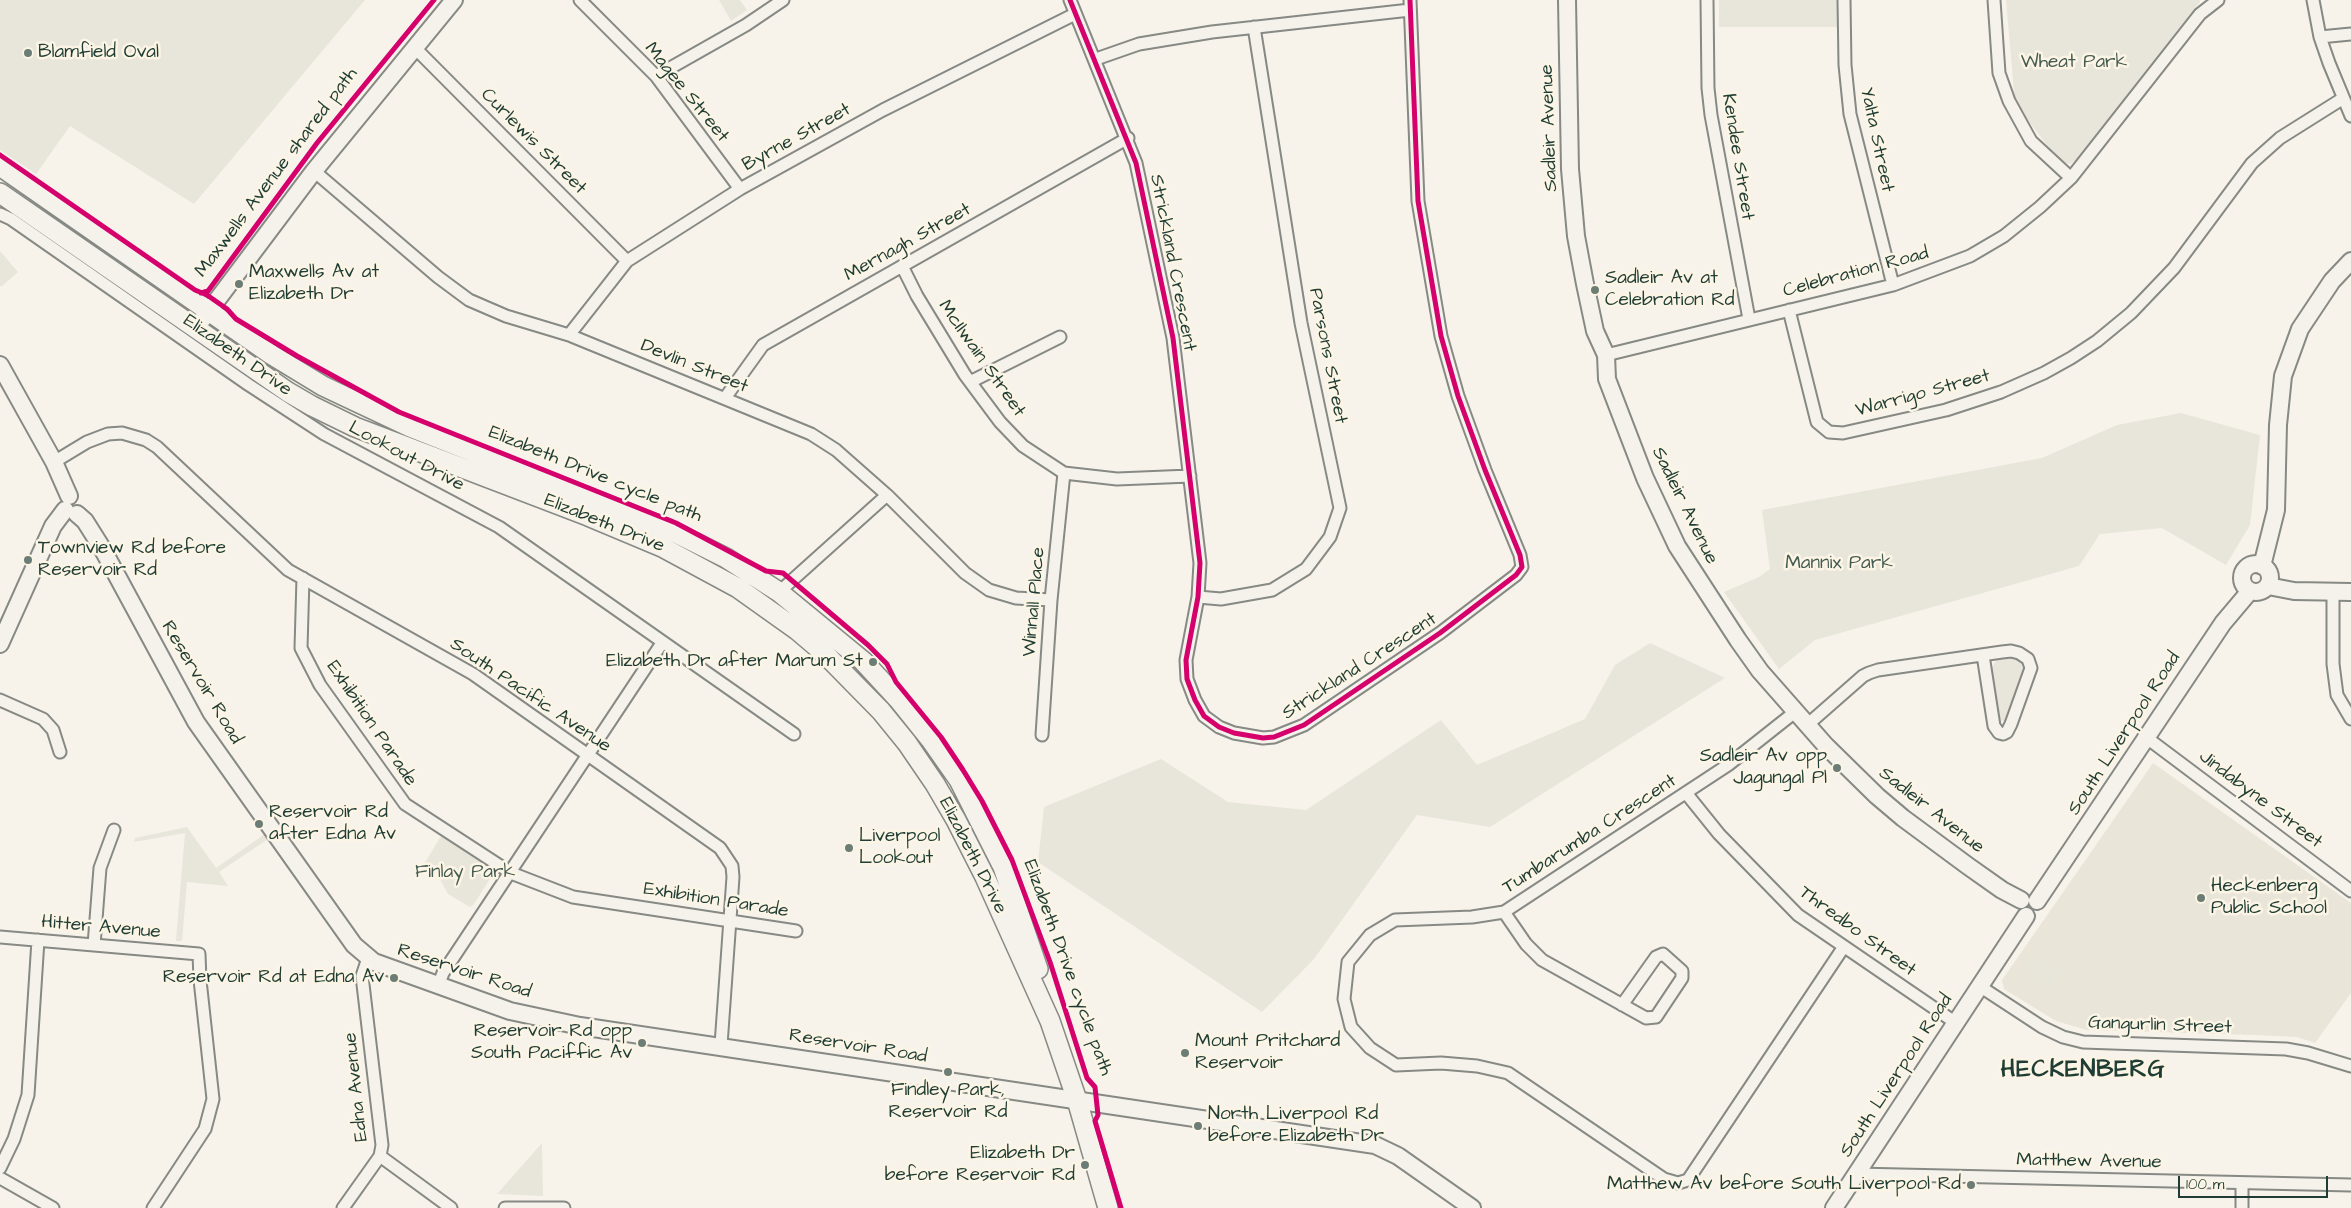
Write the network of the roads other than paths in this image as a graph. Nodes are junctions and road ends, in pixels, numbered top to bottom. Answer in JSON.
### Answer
{"nodes":[{"id":1,"x":454,"y":0,"type":"edge"},
{"id":2,"x":580,"y":0,"type":"edge"},
{"id":3,"x":784,"y":0,"type":"edge"},
{"id":4,"x":1070,"y":0,"type":"edge"},
{"id":5,"x":1567,"y":0,"type":"edge"},
{"id":6,"x":1707,"y":0,"type":"edge"},
{"id":7,"x":1844,"y":0,"type":"edge"},
{"id":8,"x":1994,"y":0,"type":"edge"},
{"id":9,"x":2218,"y":0,"type":"edge"},
{"id":10,"x":2313,"y":0,"type":"edge"},
{"id":11,"x":1410,"y":5,"type":"edge"},
{"id":12,"x":1075,"y":14,"type":"junction"},
{"id":13,"x":1254,"y":27,"type":"junction"},
{"id":14,"x":2351,"y":34,"type":"edge"},
{"id":15,"x":2320,"y":37,"type":"junction"},
{"id":16,"x":414,"y":47,"type":"junction"},
{"id":17,"x":1096,"y":58,"type":"junction"},
{"id":18,"x":656,"y":76,"type":"junction"},
{"id":19,"x":2342,"y":99,"type":"junction"},
{"id":20,"x":2351,"y":116,"type":"edge"},
{"id":21,"x":1128,"y":138,"type":"junction"},
{"id":22,"x":0,"y":166,"type":"edge"},
{"id":23,"x":314,"y":171,"type":"junction"},
{"id":24,"x":2070,"y":178,"type":"junction"},
{"id":25,"x":740,"y":189,"type":"junction"},
{"id":26,"x":0,"y":193,"type":"edge"},
{"id":27,"x":0,"y":214,"type":"edge"},
{"id":28,"x":627,"y":261,"type":"junction"},
{"id":29,"x":2351,"y":261,"type":"edge"},
{"id":30,"x":902,"y":266,"type":"junction"},
{"id":31,"x":1893,"y":285,"type":"junction"},
{"id":32,"x":208,"y":310,"type":"junction"},
{"id":33,"x":1789,"y":310,"type":"junction"},
{"id":34,"x":1749,"y":319,"type":"junction"},
{"id":35,"x":196,"y":328,"type":"junction"},
{"id":36,"x":569,"y":336,"type":"junction"},
{"id":37,"x":1060,"y":336,"type":"dead end"},
{"id":38,"x":1606,"y":355,"type":"junction"},
{"id":39,"x":0,"y":365,"type":"edge"},
{"id":40,"x":972,"y":381,"type":"junction"},
{"id":41,"x":724,"y":398,"type":"junction"},
{"id":42,"x":54,"y":462,"type":"junction"},
{"id":43,"x":1064,"y":473,"type":"junction"},
{"id":44,"x":1190,"y":476,"type":"junction"},
{"id":45,"x":887,"y":495,"type":"junction"},
{"id":46,"x":71,"y":506,"type":"junction"},
{"id":47,"x":2262,"y":566,"type":"junction"},
{"id":48,"x":303,"y":578,"type":"junction"},
{"id":49,"x":2268,"y":586,"type":"junction"},
{"id":50,"x":2250,"y":591,"type":"junction"},
{"id":51,"x":779,"y":592,"type":"junction"},
{"id":52,"x":2333,"y":592,"type":"junction"},
{"id":53,"x":2351,"y":592,"type":"edge"},
{"id":54,"x":1198,"y":597,"type":"junction"},
{"id":55,"x":1051,"y":600,"type":"junction"},
{"id":56,"x":662,"y":643,"type":"junction"},
{"id":57,"x":0,"y":644,"type":"edge"},
{"id":58,"x":1983,"y":654,"type":"junction"},
{"id":59,"x":0,"y":700,"type":"edge"},
{"id":60,"x":1795,"y":712,"type":"junction"},
{"id":61,"x":2351,"y":719,"type":"edge"},
{"id":62,"x":1806,"y":726,"type":"junction"},
{"id":63,"x":794,"y":734,"type":"dead end"},
{"id":64,"x":1042,"y":735,"type":"dead end"},
{"id":65,"x":2147,"y":738,"type":"junction"},
{"id":66,"x":60,"y":752,"type":"dead end"},
{"id":67,"x":587,"y":755,"type":"junction"},
{"id":68,"x":1686,"y":793,"type":"junction"},
{"id":69,"x":114,"y":830,"type":"dead end"},
{"id":70,"x":511,"y":873,"type":"junction"},
{"id":71,"x":2351,"y":891,"type":"edge"},
{"id":72,"x":2029,"y":900,"type":"junction"},
{"id":73,"x":1504,"y":912,"type":"junction"},
{"id":74,"x":731,"y":920,"type":"junction"},
{"id":75,"x":796,"y":931,"type":"dead end"},
{"id":76,"x":0,"y":937,"type":"edge"},
{"id":77,"x":38,"y":940,"type":"junction"},
{"id":78,"x":94,"y":945,"type":"junction"},
{"id":79,"x":1843,"y":948,"type":"junction"},
{"id":80,"x":368,"y":958,"type":"junction"},
{"id":81,"x":438,"y":986,"type":"junction"},
{"id":82,"x":1981,"y":986,"type":"junction"},
{"id":83,"x":1622,"y":1005,"type":"junction"},
{"id":84,"x":1050,"y":1021,"type":"junction"},
{"id":85,"x":1956,"y":1023,"type":"junction"},
{"id":86,"x":721,"y":1045,"type":"junction"},
{"id":87,"x":2351,"y":1066,"type":"edge"},
{"id":88,"x":1077,"y":1100,"type":"junction"},
{"id":89,"x":380,"y":1156,"type":"junction"},
{"id":90,"x":0,"y":1168,"type":"edge"},
{"id":91,"x":1856,"y":1174,"type":"junction"},
{"id":92,"x":0,"y":1178,"type":"edge"},
{"id":93,"x":2242,"y":1183,"type":"junction"},
{"id":94,"x":2351,"y":1185,"type":"edge"},
{"id":95,"x":53,"y":1208,"type":"edge"},
{"id":96,"x":153,"y":1208,"type":"edge"},
{"id":97,"x":343,"y":1208,"type":"edge"},
{"id":98,"x":451,"y":1208,"type":"edge"},
{"id":99,"x":506,"y":1208,"type":"edge"},
{"id":100,"x":564,"y":1208,"type":"edge"},
{"id":101,"x":1108,"y":1208,"type":"edge"},
{"id":102,"x":1472,"y":1208,"type":"edge"},
{"id":103,"x":1834,"y":1208,"type":"edge"},
{"id":104,"x":2242,"y":1208,"type":"edge"}],
"edges":[{"from":1,"to":16,"type":"street"},
{"from":2,"to":18,"type":"street","name":"Magee Street"},
{"from":3,"to":18,"type":"street"},
{"from":4,"to":12,"type":"street","name":"Strickland Crescent"},
{"from":5,"to":38,"type":"street","name":"Sadleir Avenue"},
{"from":6,"to":34,"type":"street","name":"Kendee Street"},
{"from":7,"to":31,"type":"street","name":"Yalta Street"},
{"from":8,"to":24,"type":"street"},
{"from":9,"to":24,"type":"street","name":"Celebration Road"},
{"from":10,"to":15,"type":"street"},
{"from":11,"to":13,"type":"street"},
{"from":11,"to":54,"type":"street","name":"Strickland Crescent"},
{"from":12,"to":17,"type":"street","name":"Strickland Crescent"},
{"from":12,"to":25,"type":"street","name":"Byrne Street"},
{"from":13,"to":17,"type":"street"},
{"from":13,"to":54,"type":"street","name":"Parsons Street"},
{"from":14,"to":15,"type":"street"},
{"from":15,"to":19,"type":"street"},
{"from":16,"to":23,"type":"street"},
{"from":16,"to":28,"type":"street","name":"Curlewis Street"},
{"from":17,"to":21,"type":"street","name":"Strickland Crescent"},
{"from":18,"to":25,"type":"street","name":"Magee Street"},
{"from":19,"to":20,"type":"street"},
{"from":19,"to":33,"type":"street","name":"Warrigo Street"},
{"from":21,"to":30,"type":"street","name":"Mernagh Street"},
{"from":21,"to":44,"type":"street","name":"Strickland Crescent"},
{"from":22,"to":32,"type":"main road","name":"Elizabeth Drive"},
{"from":23,"to":32,"type":"street"},
{"from":23,"to":36,"type":"street","name":"Devlin Street"},
{"from":24,"to":31,"type":"street","name":"Celebration Road"},
{"from":25,"to":28,"type":"street","name":"Byrne Street"},
{"from":26,"to":35,"type":"main road","name":"Elizabeth Drive"},
{"from":27,"to":56,"type":"street","name":"Lookout Drive"},
{"from":28,"to":36,"type":"street","name":"Byrne Street"},
{"from":29,"to":47,"type":"street"},
{"from":30,"to":40,"type":"street","name":"McIlwain Street"},
{"from":30,"to":41,"type":"street","name":"Mernagh Street"},
{"from":31,"to":33,"type":"street","name":"Celebration Road"},
{"from":32,"to":35,"type":"street"},
{"from":32,"to":51,"type":"main road","name":"Elizabeth Drive"},
{"from":33,"to":34,"type":"street","name":"Celebration Road"},
{"from":34,"to":38,"type":"street","name":"Celebration Road"},
{"from":35,"to":84,"type":"main road","name":"Elizabeth Drive"},
{"from":36,"to":41,"type":"street","name":"Devlin Street"},
{"from":37,"to":40,"type":"street"},
{"from":38,"to":60,"type":"street","name":"Sadleir Avenue"},
{"from":39,"to":42,"type":"street","name":"Reservoir Road"},
{"from":40,"to":43,"type":"street","name":"McIlwain Street"},
{"from":41,"to":45,"type":"street","name":"Devlin Street"},
{"from":42,"to":46,"type":"street","name":"Reservoir Road"},
{"from":42,"to":48,"type":"street","name":"South Pacific Avenue"},
{"from":43,"to":44,"type":"street","name":"McIlwain Street"},
{"from":43,"to":55,"type":"street","name":"Winnall Place"},
{"from":44,"to":54,"type":"street","name":"Strickland Crescent"},
{"from":45,"to":51,"type":"street"},
{"from":45,"to":55,"type":"street","name":"Devlin Street"},
{"from":46,"to":57,"type":"street"},
{"from":46,"to":80,"type":"street","name":"Reservoir Road"},
{"from":47,"to":49,"type":"street"},
{"from":47,"to":50,"type":"street"},
{"from":48,"to":67,"type":"street","name":"South Pacific Avenue"},
{"from":48,"to":70,"type":"street","name":"Exhibition Parade"},
{"from":49,"to":50,"type":"street"},
{"from":49,"to":52,"type":"street"},
{"from":50,"to":65,"type":"street","name":"South Liverpool Road"},
{"from":51,"to":84,"type":"main road","name":"Elizabeth Drive"},
{"from":52,"to":53,"type":"street"},
{"from":52,"to":61,"type":"street"},
{"from":55,"to":64,"type":"street","name":"Winnall Place"},
{"from":56,"to":63,"type":"street","name":"Lookout Drive"},
{"from":56,"to":67,"type":"street"},
{"from":58,"to":58,"type":"street"},
{"from":58,"to":62,"type":"street"},
{"from":59,"to":66,"type":"street"},
{"from":60,"to":62,"type":"street","name":"Sadleir Avenue"},
{"from":60,"to":68,"type":"street","name":"Tumbarumba Crescent"},
{"from":62,"to":72,"type":"street","name":"Sadleir Avenue"},
{"from":65,"to":71,"type":"street","name":"Jindabyne Street"},
{"from":65,"to":72,"type":"street","name":"South Liverpool Road"},
{"from":67,"to":70,"type":"street"},
{"from":67,"to":74,"type":"street","name":"South Pacific Avenue"},
{"from":68,"to":73,"type":"street","name":"Tumbarumba Crescent"},
{"from":68,"to":79,"type":"street","name":"Thredbo Street"},
{"from":69,"to":78,"type":"street"},
{"from":70,"to":74,"type":"street","name":"Exhibition Parade"},
{"from":70,"to":81,"type":"street"},
{"from":72,"to":82,"type":"street","name":"South Liverpool Road"},
{"from":73,"to":79,"type":"street","name":"Tumbarumba Crescent"},
{"from":73,"to":83,"type":"street"},
{"from":74,"to":75,"type":"street","name":"Exhibition Parade"},
{"from":74,"to":86,"type":"street","name":"South Pacific Avenue"},
{"from":76,"to":77,"type":"street","name":"Hitter Avenue"},
{"from":77,"to":78,"type":"street","name":"Hitter Avenue"},
{"from":77,"to":90,"type":"street"},
{"from":78,"to":96,"type":"street","name":"Hitter Avenue"},
{"from":79,"to":85,"type":"street","name":"Thredbo Street"},
{"from":80,"to":81,"type":"street","name":"Reservoir Road"},
{"from":80,"to":89,"type":"street","name":"Edna Avenue"},
{"from":81,"to":86,"type":"street","name":"Reservoir Road"},
{"from":82,"to":85,"type":"street","name":"South Liverpool Road"},
{"from":82,"to":87,"type":"street","name":"Gangurlin Street"},
{"from":83,"to":83,"type":"street"},
{"from":84,"to":88,"type":"main road","name":"Elizabeth Drive"},
{"from":85,"to":91,"type":"street","name":"South Liverpool Road"},
{"from":86,"to":88,"type":"street","name":"Reservoir Road"},
{"from":88,"to":101,"type":"main road","name":"Elizabeth Drive"},
{"from":88,"to":102,"type":"street","name":"Reservoir Road"},
{"from":89,"to":97,"type":"street"},
{"from":89,"to":98,"type":"street","name":"Edna Avenue"},
{"from":91,"to":93,"type":"street","name":"Matthew Avenue"},
{"from":91,"to":103,"type":"street","name":"South Liverpool Road"},
{"from":92,"to":95,"type":"street"},
{"from":93,"to":94,"type":"street","name":"Matthew Avenue"},
{"from":93,"to":104,"type":"street"},
{"from":99,"to":100,"type":"street"}]}
